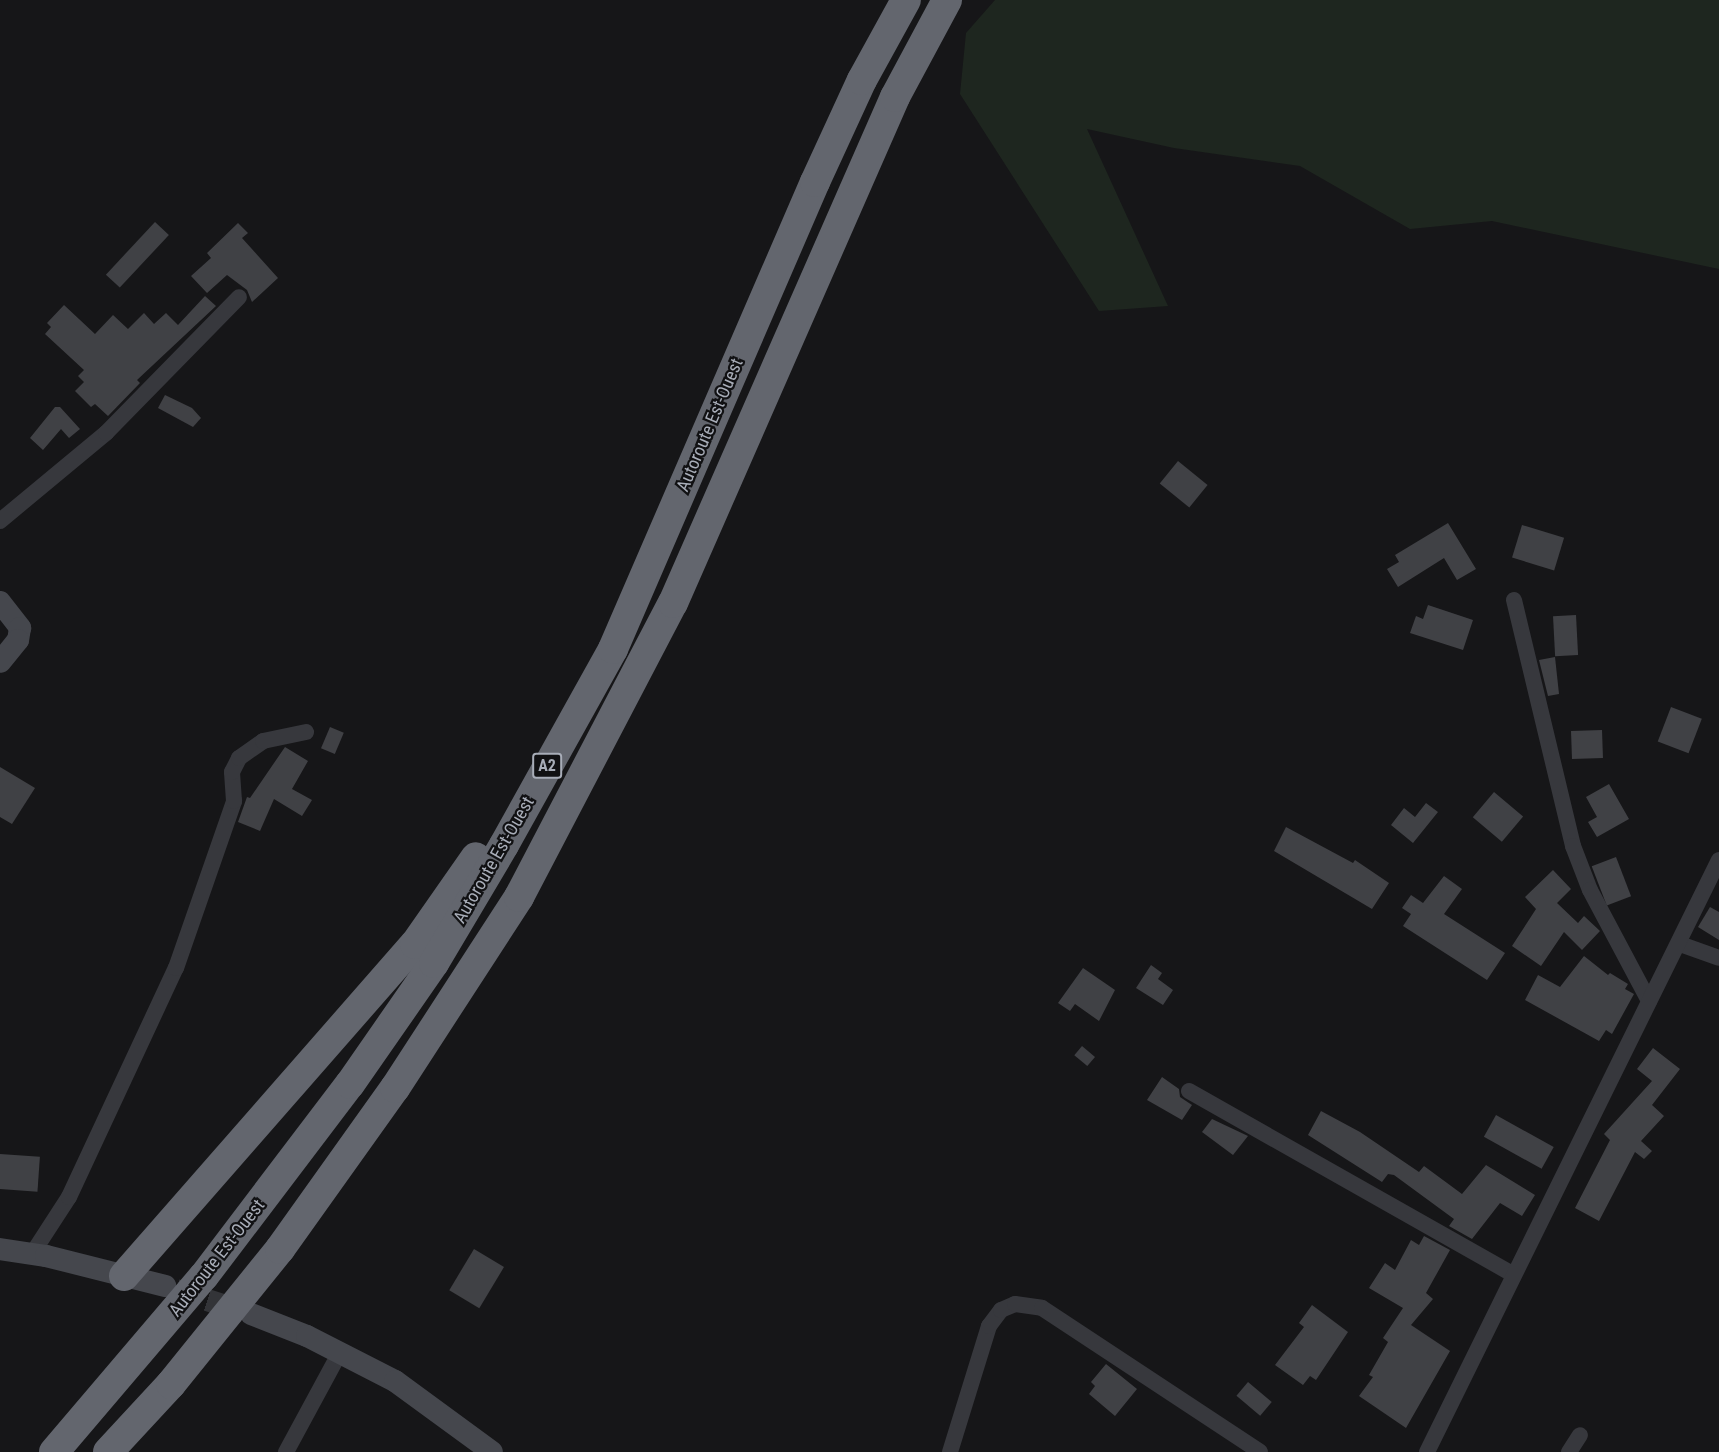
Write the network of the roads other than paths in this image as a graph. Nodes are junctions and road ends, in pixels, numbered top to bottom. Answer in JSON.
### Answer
{"nodes":[{"id":1,"x":906,"y":0,"type":"edge"},
{"id":2,"x":947,"y":0,"type":"edge"},
{"id":3,"x":239,"y":297,"type":"dead end"},
{"id":4,"x":0,"y":522,"type":"edge"},
{"id":5,"x":1514,"y":600,"type":"dead end"},
{"id":6,"x":0,"y":602,"type":"edge"},
{"id":7,"x":0,"y":662,"type":"edge"},
{"id":8,"x":575,"y":715,"type":"junction"},
{"id":9,"x":306,"y":732,"type":"dead end"},
{"id":10,"x":1719,"y":860,"type":"edge"},
{"id":11,"x":1680,"y":944,"type":"junction"},
{"id":12,"x":1719,"y":958,"type":"edge"},
{"id":13,"x":1649,"y":1001,"type":"junction"},
{"id":14,"x":1189,"y":1091,"type":"dead end"},
{"id":15,"x":0,"y":1249,"type":"edge"},
{"id":16,"x":32,"y":1254,"type":"junction"},
{"id":17,"x":1513,"y":1274,"type":"junction"},
{"id":18,"x":124,"y":1276,"type":"junction"},
{"id":19,"x":165,"y":1286,"type":"tunnel mouth"},
{"id":20,"x":251,"y":1314,"type":"tunnel mouth"},
{"id":21,"x":340,"y":1352,"type":"junction"},
{"id":22,"x":1580,"y":1435,"type":"dead end"},
{"id":23,"x":54,"y":1452,"type":"edge"},
{"id":24,"x":108,"y":1452,"type":"edge"},
{"id":25,"x":286,"y":1452,"type":"edge"},
{"id":26,"x":492,"y":1452,"type":"edge"},
{"id":27,"x":950,"y":1452,"type":"edge"},
{"id":28,"x":1260,"y":1452,"type":"edge"},
{"id":29,"x":1427,"y":1452,"type":"edge"},
{"id":30,"x":1569,"y":1452,"type":"edge"}],
"edges":[{"from":1,"to":8,"type":"highway","name":"Autoroute Est-Ouest","number":"A2"},
{"from":2,"to":24,"type":"highway","name":"Autoroute Est-Ouest","number":"A2"},
{"from":3,"to":4,"type":"street"},
{"from":5,"to":13,"type":"street"},
{"from":6,"to":7,"type":"main road"},
{"from":8,"to":18,"type":"highway"},
{"from":8,"to":23,"type":"highway","name":"Autoroute Est-Ouest","number":"A2"},
{"from":9,"to":16,"type":"street"},
{"from":10,"to":11,"type":"street"},
{"from":11,"to":12,"type":"street"},
{"from":11,"to":13,"type":"street"},
{"from":13,"to":17,"type":"street"},
{"from":14,"to":17,"type":"street"},
{"from":15,"to":16,"type":"main road"},
{"from":16,"to":18,"type":"main road"},
{"from":17,"to":29,"type":"street"},
{"from":18,"to":19,"type":"main road"},
{"from":20,"to":21,"type":"main road"},
{"from":21,"to":25,"type":"street"},
{"from":21,"to":26,"type":"main road"},
{"from":22,"to":30,"type":"street"},
{"from":27,"to":28,"type":"street"}]}
